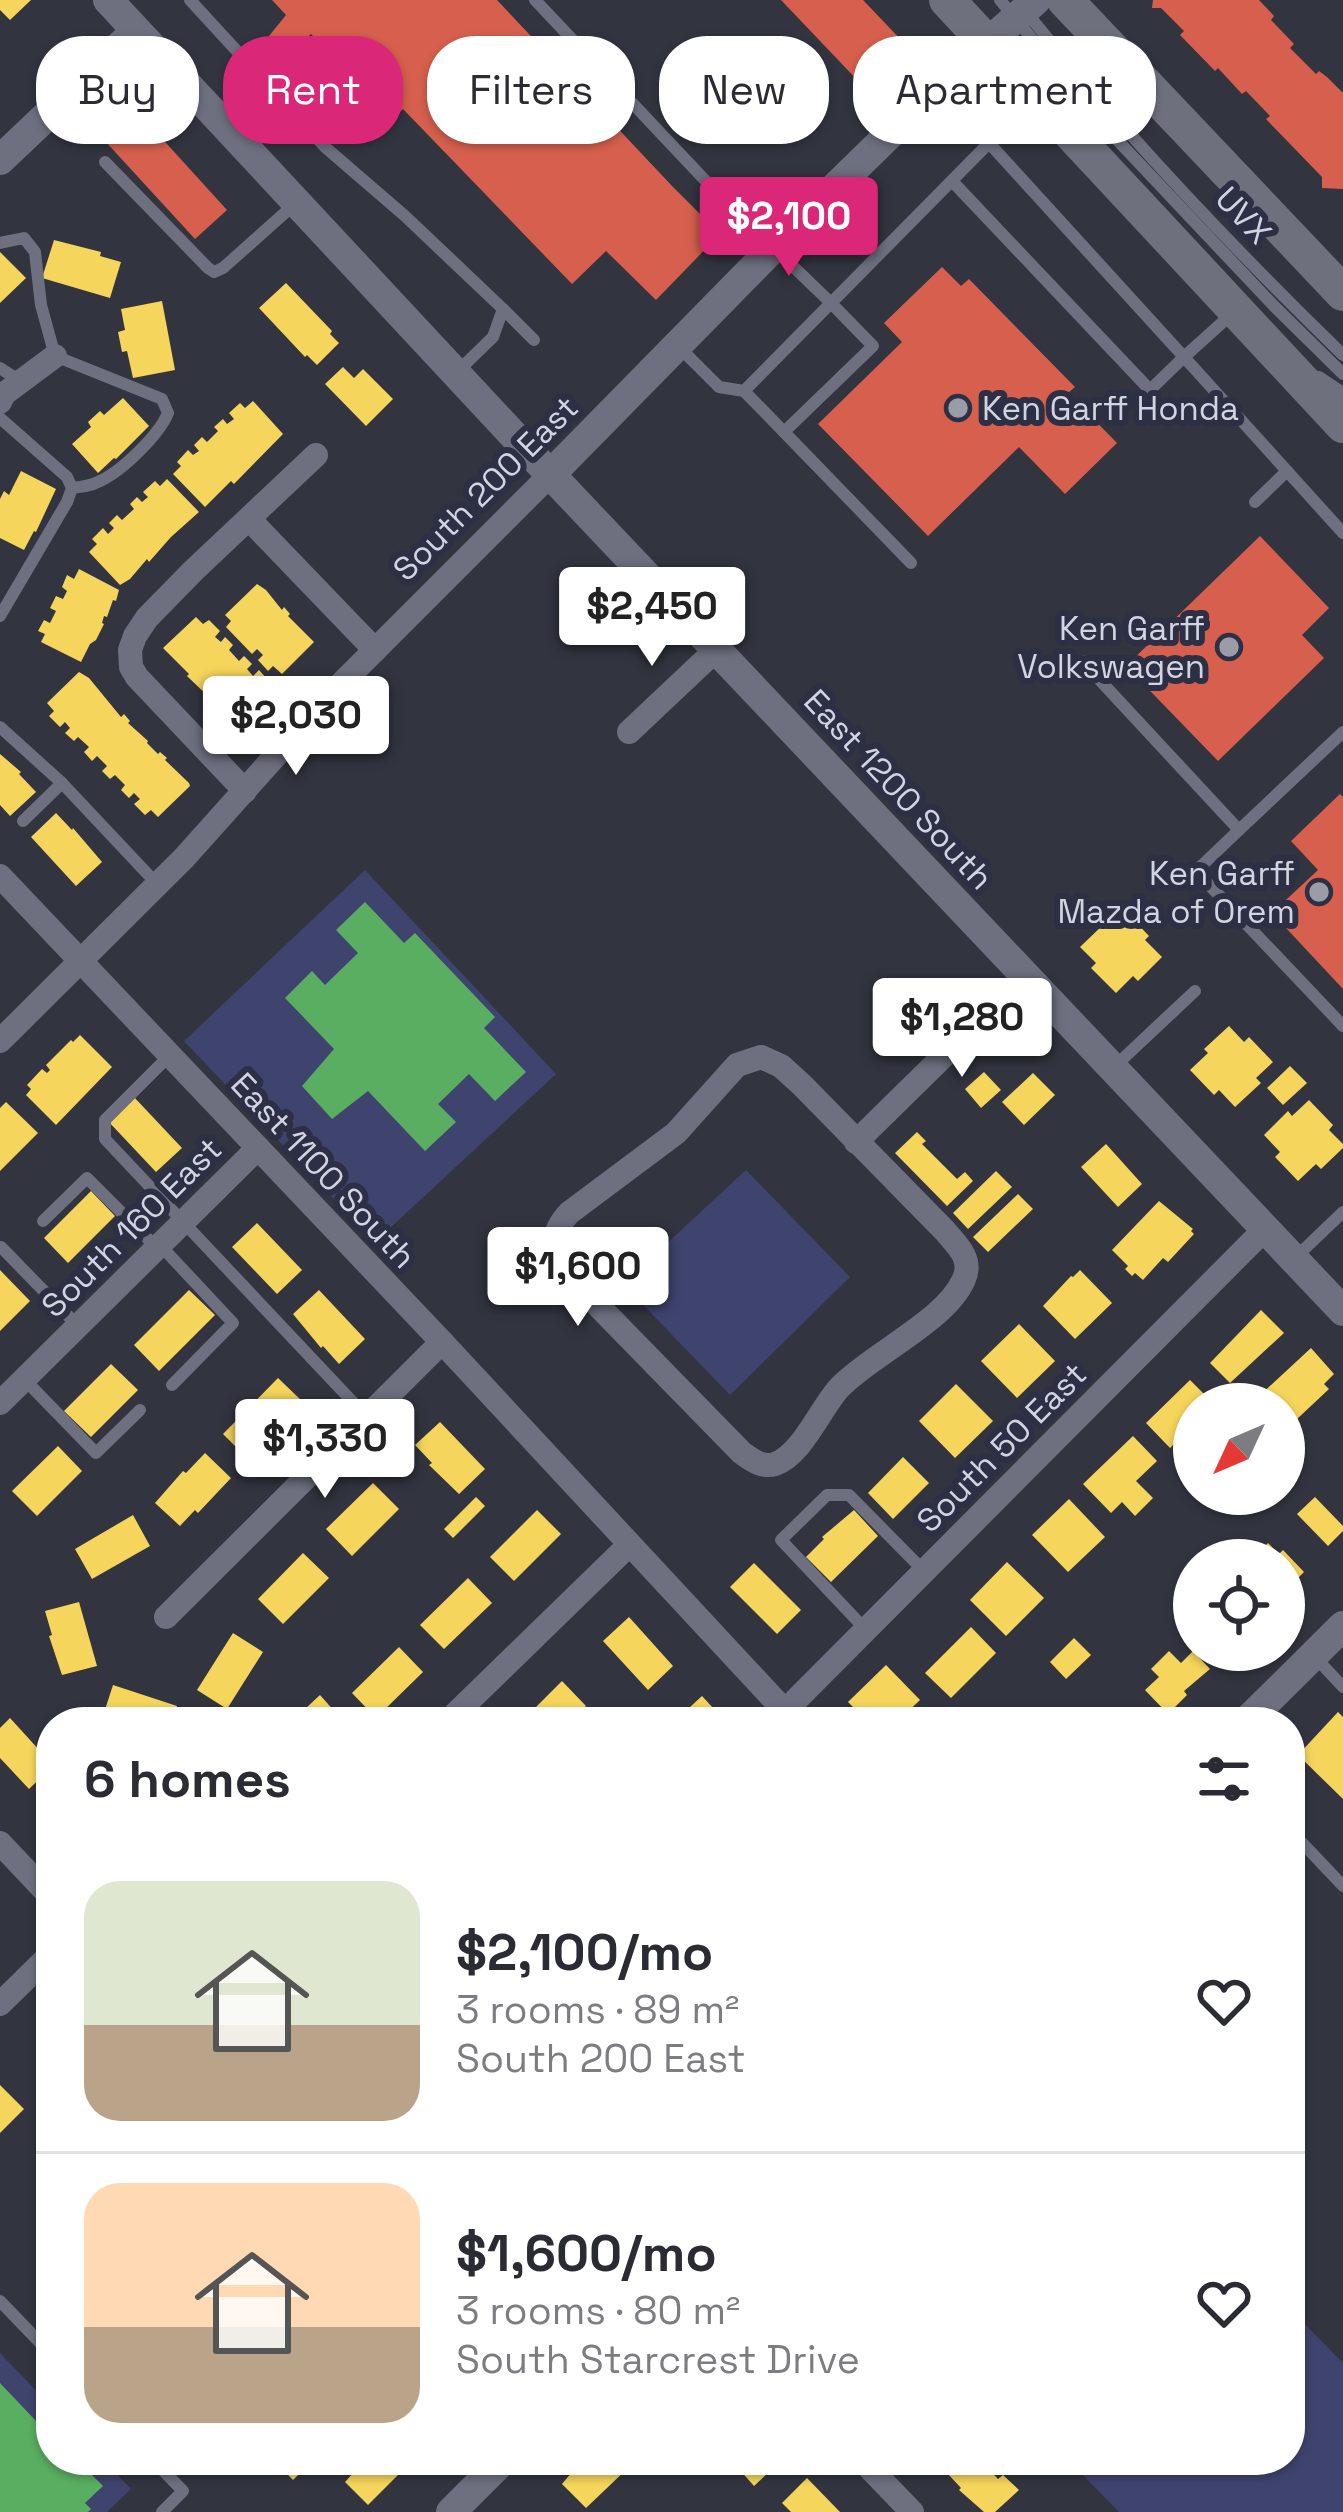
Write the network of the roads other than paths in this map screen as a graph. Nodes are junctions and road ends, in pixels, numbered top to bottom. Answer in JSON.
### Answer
{"nodes":[{"id":1,"x":108,"y":0,"type":"edge"},
{"id":2,"x":190,"y":0,"type":"edge"},
{"id":3,"x":535,"y":0,"type":"edge"},
{"id":4,"x":947,"y":0,"type":"edge"},
{"id":5,"x":1064,"y":0,"type":"edge"},
{"id":6,"x":1018,"y":5,"type":"edge"},
{"id":7,"x":136,"y":31,"type":"junction"},
{"id":8,"x":980,"y":36,"type":"edge"},
{"id":9,"x":993,"y":36,"type":"edge"},
{"id":10,"x":880,"y":144,"type":"edge"},
{"id":11,"x":1081,"y":144,"type":"edge"},
{"id":12,"x":0,"y":160,"type":"edge"},
{"id":13,"x":105,"y":161,"type":"dead end"},
{"id":14,"x":952,"y":181,"type":"junction"},
{"id":15,"x":297,"y":202,"type":"junction"},
{"id":16,"x":0,"y":243,"type":"edge"},
{"id":17,"x":773,"y":248,"type":"junction"},
{"id":18,"x":1343,"y":293,"type":"edge"},
{"id":19,"x":831,"y":303,"type":"junction"},
{"id":20,"x":503,"y":309,"type":"junction"},
{"id":21,"x":1236,"y":310,"type":"junction"},
{"id":22,"x":534,"y":340,"type":"dead end"},
{"id":23,"x":677,"y":345,"type":"junction"},
{"id":24,"x":1343,"y":355,"type":"edge"},
{"id":25,"x":55,"y":356,"type":"junction"},
{"id":26,"x":1184,"y":358,"type":"junction"},
{"id":27,"x":1290,"y":368,"type":"junction"},
{"id":28,"x":456,"y":373,"type":"junction"},
{"id":29,"x":1343,"y":374,"type":"edge"},
{"id":30,"x":11,"y":375,"type":"edge"},
{"id":31,"x":744,"y":391,"type":"junction"},
{"id":32,"x":1343,"y":393,"type":"edge"},
{"id":33,"x":0,"y":402,"type":"edge"},
{"id":34,"x":0,"y":418,"type":"edge"},
{"id":35,"x":1343,"y":425,"type":"edge"},
{"id":36,"x":784,"y":432,"type":"junction"},
{"id":37,"x":316,"y":454,"type":"dead end"},
{"id":38,"x":1287,"y":471,"type":"junction"},
{"id":39,"x":550,"y":474,"type":"junction"},
{"id":40,"x":72,"y":488,"type":"junction"},
{"id":41,"x":1255,"y":502,"type":"dead end"},
{"id":42,"x":249,"y":519,"type":"junction"},
{"id":43,"x":1343,"y":533,"type":"edge"},
{"id":44,"x":911,"y":563,"type":"dead end"},
{"id":45,"x":0,"y":616,"type":"edge"},
{"id":46,"x":375,"y":650,"type":"junction"},
{"id":47,"x":717,"y":650,"type":"junction"},
{"id":48,"x":1082,"y":662,"type":"dead end"},
{"id":49,"x":0,"y":727,"type":"edge"},
{"id":50,"x":629,"y":732,"type":"dead end"},
{"id":51,"x":1343,"y":732,"type":"edge"},
{"id":52,"x":62,"y":783,"type":"junction"},
{"id":53,"x":245,"y":791,"type":"junction"},
{"id":54,"x":23,"y":821,"type":"dead end"},
{"id":55,"x":1239,"y":830,"type":"junction"},
{"id":56,"x":0,"y":876,"type":"edge"},
{"id":57,"x":158,"y":884,"type":"junction"},
{"id":58,"x":81,"y":961,"type":"junction"},
{"id":59,"x":1025,"y":975,"type":"junction"},
{"id":60,"x":1195,"y":991,"type":"dead end"},
{"id":61,"x":1343,"y":1027,"type":"edge"},
{"id":62,"x":0,"y":1041,"type":"edge"},
{"id":63,"x":170,"y":1055,"type":"junction"},
{"id":64,"x":1113,"y":1068,"type":"junction"},
{"id":65,"x":856,"y":1142,"type":"junction"},
{"id":66,"x":258,"y":1148,"type":"junction"},
{"id":67,"x":1343,"y":1212,"type":"edge"},
{"id":68,"x":43,"y":1221,"type":"dead end"},
{"id":69,"x":184,"y":1221,"type":"junction"},
{"id":70,"x":1264,"y":1230,"type":"junction"},
{"id":71,"x":158,"y":1246,"type":"junction"},
{"id":72,"x":1,"y":1247,"type":"edge"},
{"id":73,"x":1293,"y":1260,"type":"junction"},
{"id":74,"x":1343,"y":1311,"type":"edge"},
{"id":75,"x":78,"y":1326,"type":"junction"},
{"id":76,"x":442,"y":1342,"type":"junction"},
{"id":77,"x":24,"y":1379,"type":"junction"},
{"id":78,"x":172,"y":1384,"type":"dead end"},
{"id":79,"x":0,"y":1403,"type":"edge"},
{"id":80,"x":140,"y":1410,"type":"dead end"},
{"id":81,"x":367,"y":1417,"type":"junction"},
{"id":82,"x":629,"y":1545,"type":"junction"},
{"id":83,"x":924,"y":1571,"type":"junction"},
{"id":84,"x":166,"y":1617,"type":"dead end"},
{"id":85,"x":1343,"y":1626,"type":"edge"},
{"id":86,"x":866,"y":1630,"type":"junction"},
{"id":87,"x":1314,"y":1655,"type":"junction"},
{"id":88,"x":1343,"y":1687,"type":"edge"},
{"id":89,"x":462,"y":1707,"type":"edge"},
{"id":90,"x":782,"y":1707,"type":"edge"},
{"id":91,"x":798,"y":1707,"type":"edge"},
{"id":92,"x":1261,"y":1707,"type":"edge"},
{"id":93,"x":0,"y":1843,"type":"edge"},
{"id":94,"x":1305,"y":1846,"type":"edge"},
{"id":95,"x":36,"y":1881,"type":"edge"},
{"id":96,"x":1343,"y":1886,"type":"edge"},
{"id":97,"x":36,"y":1969,"type":"edge"},
{"id":98,"x":0,"y":2004,"type":"edge"},
{"id":99,"x":0,"y":2301,"type":"edge"},
{"id":100,"x":36,"y":2338,"type":"edge"},
{"id":101,"x":168,"y":2475,"type":"edge"},
{"id":102,"x":488,"y":2475,"type":"edge"},
{"id":103,"x":876,"y":2475,"type":"edge"},
{"id":104,"x":161,"y":2512,"type":"edge"},
{"id":105,"x":451,"y":2512,"type":"edge"},
{"id":106,"x":912,"y":2512,"type":"edge"}],
"edges":[{"from":1,"to":7,"type":"street","name":"East 1200 South"},
{"from":2,"to":20,"type":"lane"},
{"from":3,"to":17,"type":"lane"},
{"from":4,"to":8,"type":"main road"},
{"from":5,"to":18,"type":"main road"},
{"from":6,"to":9,"type":"street","name":"South 200 East"},
{"from":6,"to":24,"type":"lane","name":"UVX"},
{"from":6,"to":29,"type":"lane"},
{"from":7,"to":12,"type":"street"},
{"from":7,"to":15,"type":"street","name":"East 1200 South"},
{"from":10,"to":17,"type":"street","name":"South 200 East"},
{"from":11,"to":21,"type":"main road"},
{"from":13,"to":15,"type":"lane"},
{"from":14,"to":19,"type":"lane"},
{"from":14,"to":26,"type":"lane"},
{"from":14,"to":26,"type":"lane"},
{"from":15,"to":28,"type":"street","name":"East 1200 South"},
{"from":16,"to":25,"type":"lane"},
{"from":17,"to":19,"type":"lane"},
{"from":17,"to":23,"type":"street","name":"South 200 East"},
{"from":19,"to":31,"type":"lane"},
{"from":19,"to":36,"type":"lane"},
{"from":20,"to":22,"type":"lane"},
{"from":20,"to":28,"type":"lane"},
{"from":21,"to":26,"type":"lane"},
{"from":21,"to":27,"type":"main road"},
{"from":23,"to":31,"type":"lane"},
{"from":23,"to":39,"type":"street","name":"South 200 East"},
{"from":25,"to":30,"type":"street"},
{"from":25,"to":40,"type":"lane"},
{"from":26,"to":38,"type":"lane"},
{"from":27,"to":32,"type":"lane"},
{"from":27,"to":35,"type":"main road"},
{"from":28,"to":39,"type":"street","name":"East 1200 South"},
{"from":30,"to":33,"type":"street"},
{"from":31,"to":36,"type":"lane"},
{"from":34,"to":40,"type":"lane"},
{"from":36,"to":44,"type":"lane"},
{"from":37,"to":42,"type":"street"},
{"from":38,"to":41,"type":"lane"},
{"from":38,"to":43,"type":"lane"},
{"from":39,"to":46,"type":"street","name":"South 200 East"},
{"from":39,"to":47,"type":"street","name":"East 1200 South"},
{"from":40,"to":45,"type":"lane"},
{"from":42,"to":46,"type":"street"},
{"from":42,"to":53,"type":"street"},
{"from":46,"to":53,"type":"street","name":"South 200 East"},
{"from":47,"to":50,"type":"street"},
{"from":47,"to":59,"type":"street","name":"East 1200 South"},
{"from":48,"to":55,"type":"lane"},
{"from":49,"to":52,"type":"lane"},
{"from":51,"to":55,"type":"lane"},
{"from":52,"to":54,"type":"lane"},
{"from":52,"to":57,"type":"lane"},
{"from":53,"to":57,"type":"street","name":"South 200 East"},
{"from":55,"to":61,"type":"lane"},
{"from":56,"to":58,"type":"street","name":"East 1100 South"},
{"from":57,"to":58,"type":"street","name":"South 200 East"},
{"from":58,"to":62,"type":"street","name":"South 200 East"},
{"from":58,"to":63,"type":"street","name":"East 1100 South"},
{"from":59,"to":64,"type":"street","name":"East 1200 South"},
{"from":59,"to":65,"type":"street"},
{"from":60,"to":64,"type":"lane"},
{"from":63,"to":66,"type":"street","name":"East 1100 South"},
{"from":63,"to":69,"type":"lane"},
{"from":64,"to":70,"type":"street","name":"East 1200 South"},
{"from":65,"to":65,"type":"street"},
{"from":66,"to":69,"type":"street","name":"South 160 East"},
{"from":66,"to":76,"type":"street","name":"East 1100 South"},
{"from":67,"to":73,"type":"lane"},
{"from":68,"to":71,"type":"lane"},
{"from":69,"to":71,"type":"street","name":"South 160 East"},
{"from":69,"to":81,"type":"lane"},
{"from":70,"to":73,"type":"street","name":"East 1200 South"},
{"from":70,"to":83,"type":"street","name":"South 50 East"},
{"from":71,"to":75,"type":"street","name":"South 160 East"},
{"from":71,"to":78,"type":"lane"},
{"from":72,"to":75,"type":"lane"},
{"from":73,"to":74,"type":"street","name":"East 1200 South"},
{"from":75,"to":77,"type":"street","name":"South 160 East"},
{"from":76,"to":81,"type":"street"},
{"from":76,"to":82,"type":"street","name":"East 1100 South"},
{"from":77,"to":79,"type":"street","name":"South 160 East"},
{"from":77,"to":80,"type":"lane"},
{"from":81,"to":84,"type":"street"},
{"from":82,"to":89,"type":"street"},
{"from":82,"to":90,"type":"street","name":"East 1100 South"},
{"from":83,"to":86,"type":"street","name":"South 50 East"},
{"from":83,"to":86,"type":"lane"},
{"from":85,"to":87,"type":"street"},
{"from":86,"to":91,"type":"street","name":"South 50 East"},
{"from":87,"to":88,"type":"lane"},
{"from":87,"to":92,"type":"street"},
{"from":93,"to":95,"type":"street"},
{"from":94,"to":96,"type":"lane"},
{"from":97,"to":98,"type":"street"},
{"from":99,"to":100,"type":"lane"},
{"from":101,"to":104,"type":"lane"},
{"from":102,"to":105,"type":"street"},
{"from":103,"to":106,"type":"street"}]}
